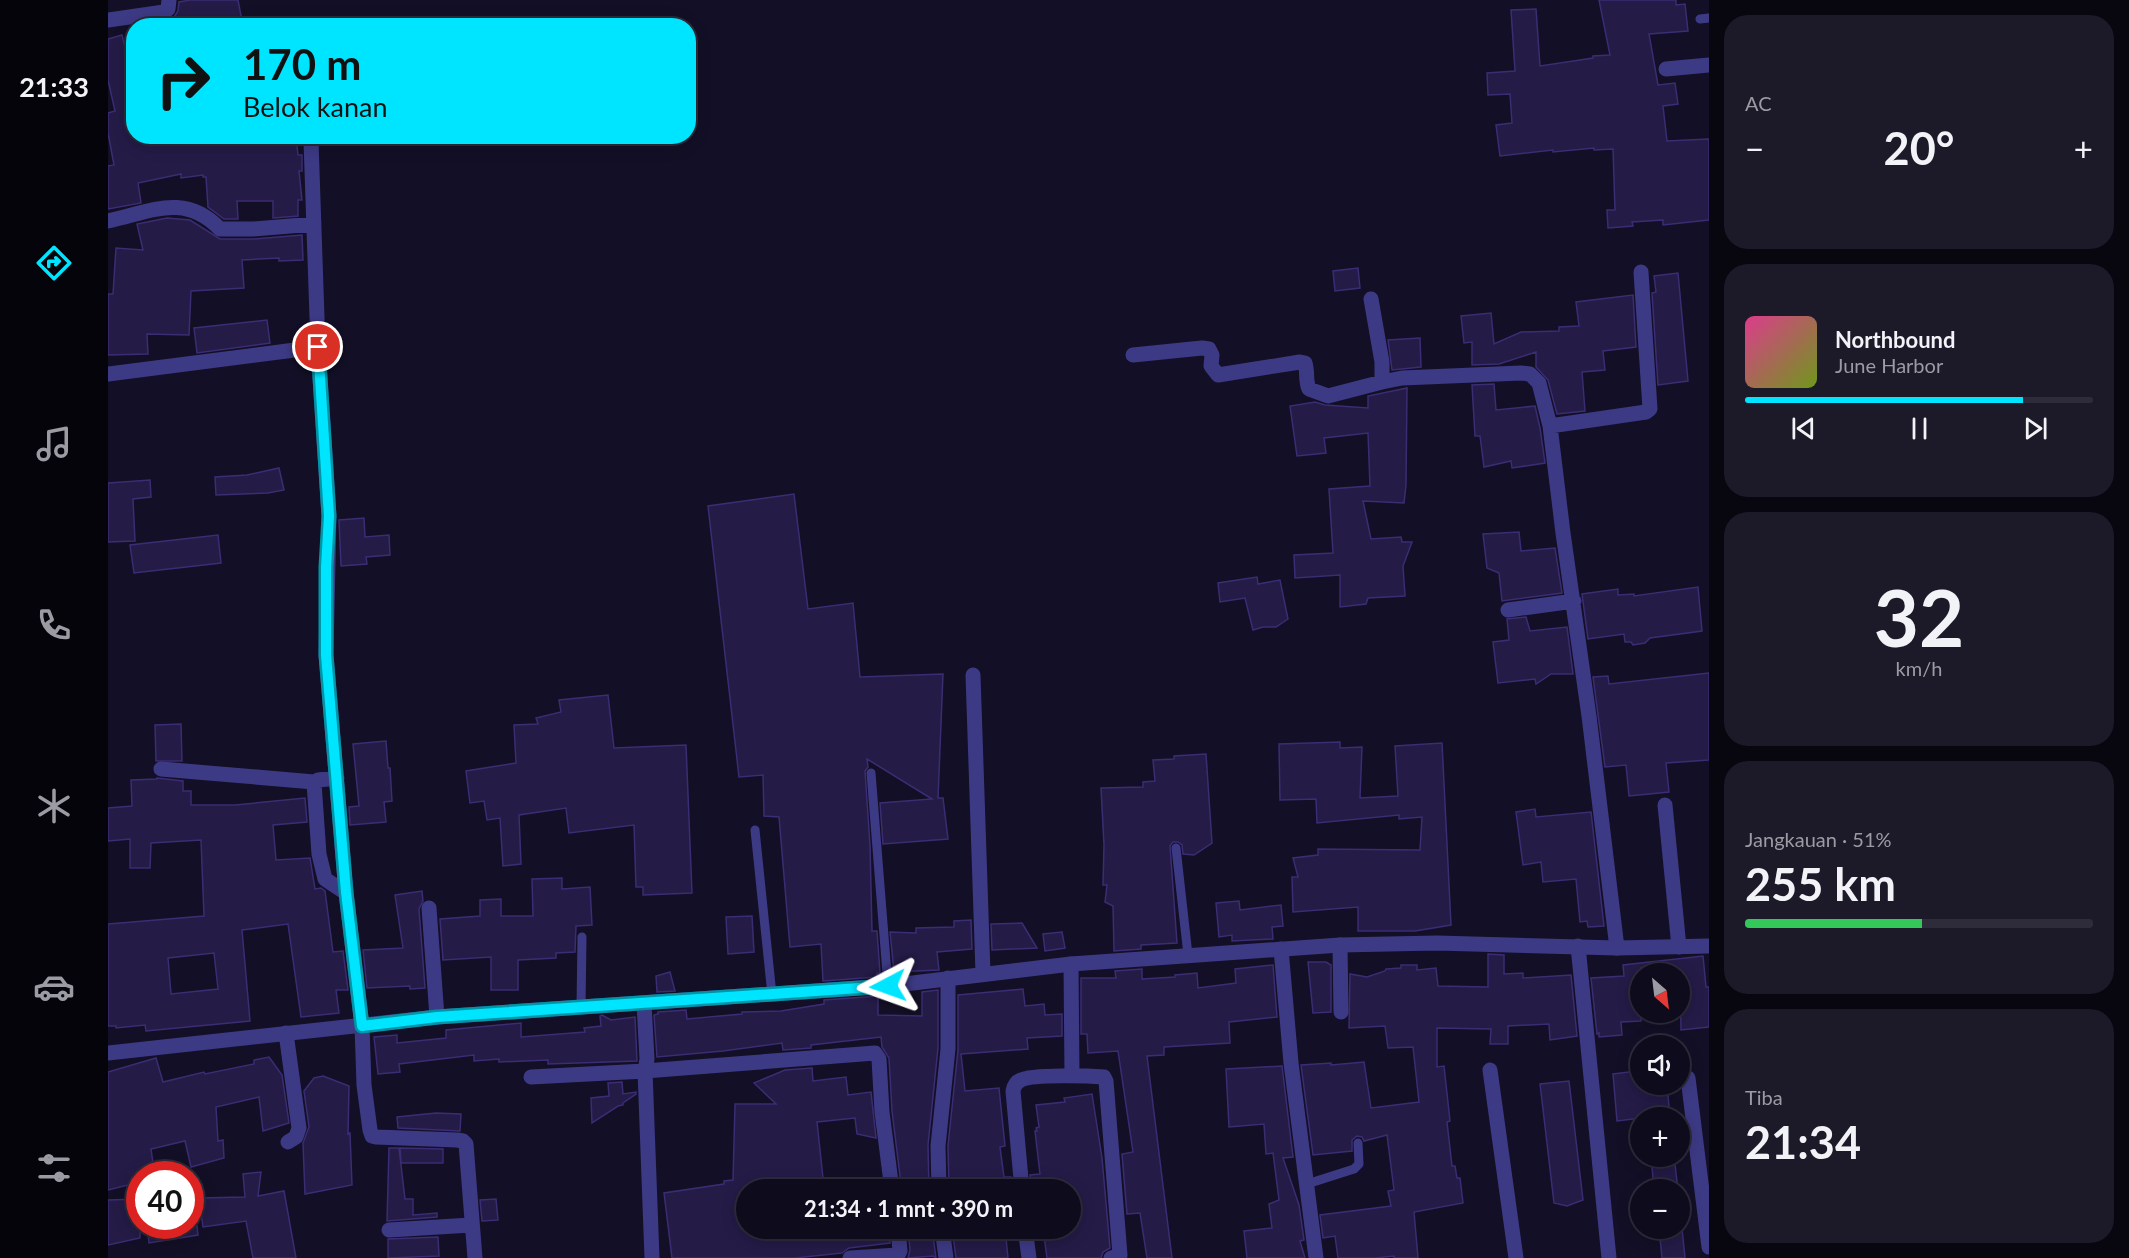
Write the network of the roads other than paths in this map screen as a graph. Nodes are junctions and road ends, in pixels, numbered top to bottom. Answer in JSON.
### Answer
{"nodes":[{"id":1,"x":168,"y":0,"type":"edge"},
{"id":2,"x":108,"y":20,"type":"edge"},
{"id":3,"x":1709,"y":65,"type":"edge"},
{"id":4,"x":1666,"y":69,"type":"dead end"},
{"id":5,"x":311,"y":144,"type":"edge"},
{"id":6,"x":108,"y":221,"type":"edge"},
{"id":7,"x":314,"y":224,"type":"junction"},
{"id":8,"x":1641,"y":272,"type":"dead end"},
{"id":9,"x":1371,"y":299,"type":"dead end"},
{"id":10,"x":318,"y":347,"type":"junction"},
{"id":11,"x":1133,"y":355,"type":"dead end"},
{"id":12,"x":108,"y":374,"type":"edge"},
{"id":13,"x":1382,"y":381,"type":"junction"},
{"id":14,"x":1550,"y":426,"type":"junction"},
{"id":15,"x":1574,"y":601,"type":"junction"},
{"id":16,"x":1508,"y":610,"type":"dead end"},
{"id":17,"x":973,"y":675,"type":"dead end"},
{"id":18,"x":161,"y":769,"type":"dead end"},
{"id":19,"x":872,"y":773,"type":"dead end"},
{"id":20,"x":325,"y":780,"type":"junction"},
{"id":21,"x":1665,"y":805,"type":"dead end"},
{"id":22,"x":328,"y":821,"type":"junction"},
{"id":23,"x":755,"y":830,"type":"dead end"},
{"id":24,"x":1176,"y":848,"type":"dead end"},
{"id":25,"x":339,"y":888,"type":"junction"},
{"id":26,"x":429,"y":908,"type":"dead end"},
{"id":27,"x":582,"y":937,"type":"dead end"},
{"id":28,"x":1340,"y":945,"type":"junction"},
{"id":29,"x":1578,"y":946,"type":"junction"},
{"id":30,"x":1709,"y":946,"type":"edge"},
{"id":31,"x":1679,"y":947,"type":"junction"},
{"id":32,"x":1617,"y":948,"type":"junction"},
{"id":33,"x":1281,"y":949,"type":"junction"},
{"id":34,"x":1188,"y":955,"type":"junction"},
{"id":35,"x":1071,"y":964,"type":"junction"},
{"id":36,"x":984,"y":973,"type":"junction"},
{"id":37,"x":948,"y":978,"type":"junction"},
{"id":38,"x":888,"y":986,"type":"junction"},
{"id":39,"x":772,"y":994,"type":"junction"},
{"id":40,"x":644,"y":1004,"type":"junction"},
{"id":41,"x":581,"y":1007,"type":"junction"},
{"id":42,"x":1341,"y":1012,"type":"dead end"},
{"id":43,"x":437,"y":1017,"type":"junction"},
{"id":44,"x":362,"y":1026,"type":"junction"},
{"id":45,"x":286,"y":1033,"type":"junction"},
{"id":46,"x":108,"y":1053,"type":"edge"},
{"id":47,"x":646,"y":1064,"type":"junction"},
{"id":48,"x":1490,"y":1070,"type":"dead end"},
{"id":49,"x":1072,"y":1073,"type":"junction"},
{"id":50,"x":531,"y":1077,"type":"dead end"},
{"id":51,"x":1690,"y":1094,"type":"edge"},
{"id":52,"x":288,"y":1142,"type":"dead end"},
{"id":53,"x":1358,"y":1143,"type":"dead end"},
{"id":54,"x":891,"y":1179,"type":"edge"},
{"id":55,"x":939,"y":1179,"type":"edge"},
{"id":56,"x":1021,"y":1179,"type":"edge"},
{"id":57,"x":1306,"y":1184,"type":"junction"},
{"id":58,"x":471,"y":1225,"type":"junction"},
{"id":59,"x":389,"y":1230,"type":"dead end"},
{"id":60,"x":899,"y":1239,"type":"edge"},
{"id":61,"x":943,"y":1239,"type":"edge"},
{"id":62,"x":1026,"y":1239,"type":"edge"},
{"id":63,"x":1709,"y":1246,"type":"edge"},
{"id":64,"x":475,"y":1258,"type":"edge"},
{"id":65,"x":652,"y":1258,"type":"edge"},
{"id":66,"x":850,"y":1258,"type":"edge"},
{"id":67,"x":946,"y":1258,"type":"edge"},
{"id":68,"x":1029,"y":1258,"type":"edge"},
{"id":69,"x":1111,"y":1258,"type":"edge"},
{"id":70,"x":1316,"y":1258,"type":"edge"},
{"id":71,"x":1516,"y":1258,"type":"edge"},
{"id":72,"x":1609,"y":1258,"type":"edge"}],
"edges":[{"from":1,"to":2,"type":"street"},
{"from":3,"to":4,"type":"street"},
{"from":5,"to":7,"type":"street"},
{"from":6,"to":7,"type":"street"},
{"from":7,"to":10,"type":"street"},
{"from":8,"to":14,"type":"street"},
{"from":9,"to":13,"type":"street"},
{"from":10,"to":12,"type":"street"},
{"from":10,"to":20,"type":"street"},
{"from":11,"to":13,"type":"street"},
{"from":13,"to":14,"type":"street"},
{"from":14,"to":15,"type":"street"},
{"from":15,"to":16,"type":"street"},
{"from":15,"to":32,"type":"street"},
{"from":17,"to":36,"type":"street"},
{"from":18,"to":20,"type":"street"},
{"from":19,"to":38,"type":"lane"},
{"from":20,"to":22,"type":"street"},
{"from":20,"to":22,"type":"street"},
{"from":21,"to":31,"type":"street"},
{"from":22,"to":25,"type":"street"},
{"from":22,"to":25,"type":"street"},
{"from":23,"to":39,"type":"lane"},
{"from":24,"to":34,"type":"lane"},
{"from":25,"to":44,"type":"street"},
{"from":26,"to":43,"type":"street"},
{"from":27,"to":41,"type":"lane"},
{"from":28,"to":29,"type":"street"},
{"from":28,"to":33,"type":"street"},
{"from":28,"to":42,"type":"street"},
{"from":29,"to":32,"type":"street"},
{"from":29,"to":72,"type":"street"},
{"from":30,"to":31,"type":"street"},
{"from":31,"to":32,"type":"street"},
{"from":33,"to":34,"type":"street"},
{"from":33,"to":57,"type":"street"},
{"from":34,"to":35,"type":"street"},
{"from":35,"to":36,"type":"street"},
{"from":35,"to":49,"type":"street"},
{"from":36,"to":37,"type":"street"},
{"from":37,"to":38,"type":"street"},
{"from":37,"to":55,"type":"street"},
{"from":38,"to":39,"type":"street"},
{"from":39,"to":40,"type":"street"},
{"from":40,"to":41,"type":"street"},
{"from":40,"to":47,"type":"street"},
{"from":41,"to":43,"type":"street"},
{"from":43,"to":44,"type":"street"},
{"from":44,"to":45,"type":"street"},
{"from":44,"to":58,"type":"street"},
{"from":45,"to":46,"type":"street"},
{"from":45,"to":52,"type":"street"},
{"from":47,"to":50,"type":"street"},
{"from":47,"to":54,"type":"street"},
{"from":47,"to":65,"type":"street"},
{"from":48,"to":71,"type":"street"},
{"from":49,"to":56,"type":"street"},
{"from":49,"to":69,"type":"street"},
{"from":51,"to":63,"type":"street"},
{"from":53,"to":57,"type":"lane"},
{"from":57,"to":70,"type":"street"},
{"from":58,"to":59,"type":"street"},
{"from":58,"to":64,"type":"street"},
{"from":60,"to":66,"type":"street"},
{"from":61,"to":67,"type":"street"},
{"from":62,"to":68,"type":"street"}]}
